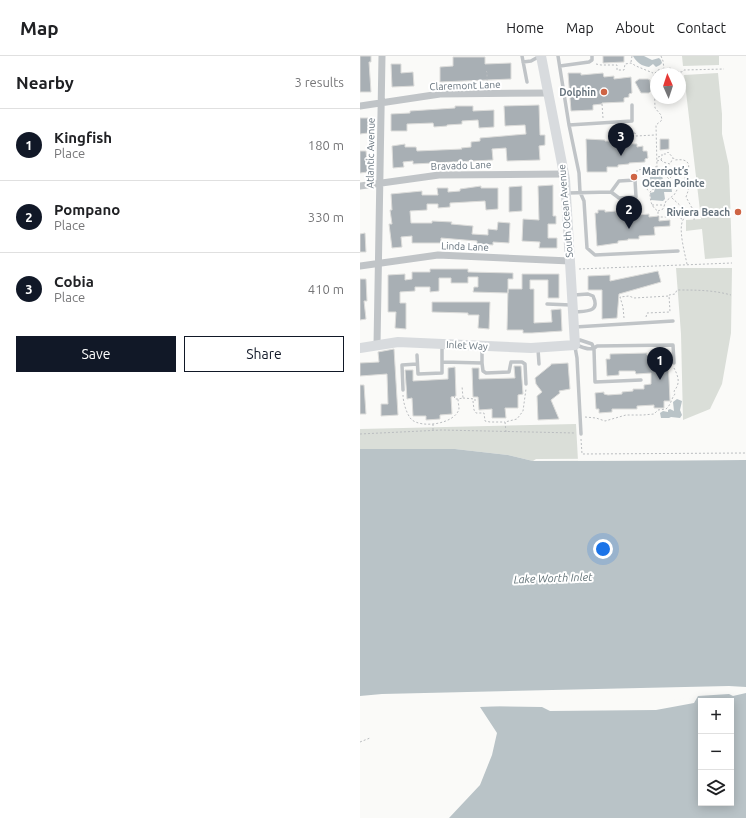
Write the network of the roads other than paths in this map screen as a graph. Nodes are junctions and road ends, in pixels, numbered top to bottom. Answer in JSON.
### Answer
{"nodes":[{"id":1,"x":382,"y":56,"type":"edge"},
{"id":2,"x":523,"y":56,"type":"edge"},
{"id":3,"x":540,"y":56,"type":"edge"},
{"id":4,"x":558,"y":56,"type":"edge"},
{"id":5,"x":592,"y":56,"type":"edge"},
{"id":6,"x":523,"y":62,"type":"junction"},
{"id":7,"x":560,"y":66,"type":"junction"},
{"id":8,"x":527,"y":82,"type":"dead end"},
{"id":9,"x":548,"y":93,"type":"junction"},
{"id":10,"x":381,"y":103,"type":"junction"},
{"id":11,"x":632,"y":105,"type":"dead end"},
{"id":12,"x":360,"y":106,"type":"edge"},
{"id":13,"x":569,"y":125,"type":"junction"},
{"id":14,"x":564,"y":174,"type":"junction"},
{"id":15,"x":379,"y":183,"type":"junction"},
{"id":16,"x":360,"y":186,"type":"edge"},
{"id":17,"x":580,"y":192,"type":"junction"},
{"id":18,"x":611,"y":192,"type":"junction"},
{"id":19,"x":566,"y":193,"type":"junction"},
{"id":20,"x":678,"y":251,"type":"dead end"},
{"id":21,"x":570,"y":261,"type":"junction"},
{"id":22,"x":378,"y":264,"type":"junction"},
{"id":23,"x":360,"y":266,"type":"edge"},
{"id":24,"x":547,"y":304,"type":"dead end"},
{"id":25,"x":572,"y":304,"type":"junction"},
{"id":26,"x":672,"y":321,"type":"dead end"},
{"id":27,"x":574,"y":327,"type":"junction"},
{"id":28,"x":442,"y":344,"type":"junction"},
{"id":29,"x":377,"y":345,"type":"junction"},
{"id":30,"x":575,"y":345,"type":"junction"},
{"id":31,"x":482,"y":346,"type":"junction"},
{"id":32,"x":360,"y":348,"type":"edge"},
{"id":33,"x":538,"y":348,"type":"junction"},
{"id":34,"x":594,"y":349,"type":"junction"},
{"id":35,"x":417,"y":354,"type":"dead end"},
{"id":36,"x":442,"y":362,"type":"junction"},
{"id":37,"x":482,"y":363,"type":"junction"},
{"id":38,"x":674,"y":363,"type":"road end"},
{"id":39,"x":417,"y":364,"type":"junction"},
{"id":40,"x":539,"y":364,"type":"dead end"},
{"id":41,"x":641,"y":380,"type":"dead end"},
{"id":42,"x":526,"y":384,"type":"road end"},
{"id":43,"x":403,"y":390,"type":"road end"},
{"id":44,"x":581,"y":434,"type":"road end"}],
"edges":[{"from":1,"to":10,"type":"street","name":"Atlantic Avenue"},
{"from":2,"to":6,"type":"lane"},
{"from":3,"to":6,"type":"lane"},
{"from":3,"to":9,"type":"street","name":"South Ocean Avenue"},
{"from":4,"to":7,"type":"lane"},
{"from":5,"to":7,"type":"lane"},
{"from":6,"to":8,"type":"lane"},
{"from":7,"to":13,"type":"lane"},
{"from":9,"to":10,"type":"street","name":"Claremont Lane"},
{"from":9,"to":14,"type":"street","name":"South Ocean Avenue"},
{"from":10,"to":12,"type":"street","name":"Claremont Lane"},
{"from":10,"to":15,"type":"street","name":"Atlantic Avenue"},
{"from":11,"to":13,"type":"lane"},
{"from":13,"to":17,"type":"lane"},
{"from":14,"to":15,"type":"street","name":"Bravado Lane"},
{"from":14,"to":19,"type":"street","name":"South Ocean Avenue"},
{"from":15,"to":16,"type":"street","name":"Bravado Lane"},
{"from":15,"to":22,"type":"street","name":"Atlantic Avenue"},
{"from":17,"to":18,"type":"lane"},
{"from":17,"to":19,"type":"lane"},
{"from":17,"to":20,"type":"lane"},
{"from":18,"to":18,"type":"lane"},
{"from":19,"to":21,"type":"street","name":"South Ocean Avenue"},
{"from":21,"to":22,"type":"street","name":"Linda Lane"},
{"from":21,"to":25,"type":"street","name":"South Ocean Avenue"},
{"from":22,"to":23,"type":"street","name":"Linda Lane"},
{"from":22,"to":29,"type":"street","name":"Atlantic Avenue"},
{"from":24,"to":25,"type":"lane"},
{"from":25,"to":25,"type":"lane"},
{"from":25,"to":27,"type":"street","name":"South Ocean Avenue"},
{"from":26,"to":27,"type":"lane"},
{"from":27,"to":30,"type":"street","name":"South Ocean Avenue"},
{"from":28,"to":29,"type":"street","name":"Inlet Way"},
{"from":28,"to":31,"type":"street","name":"Inlet Way"},
{"from":28,"to":36,"type":"lane"},
{"from":29,"to":32,"type":"street","name":"Inlet Way"},
{"from":30,"to":33,"type":"street","name":"Inlet Way"},
{"from":30,"to":34,"type":"lane"},
{"from":30,"to":34,"type":"lane"},
{"from":30,"to":44,"type":"lane"},
{"from":31,"to":33,"type":"street","name":"Inlet Way"},
{"from":31,"to":37,"type":"lane"},
{"from":33,"to":40,"type":"lane"},
{"from":34,"to":38,"type":"lane"},
{"from":34,"to":41,"type":"lane"},
{"from":35,"to":39,"type":"lane"},
{"from":36,"to":37,"type":"lane"},
{"from":36,"to":39,"type":"lane"},
{"from":37,"to":42,"type":"lane"},
{"from":39,"to":43,"type":"lane"}]}
